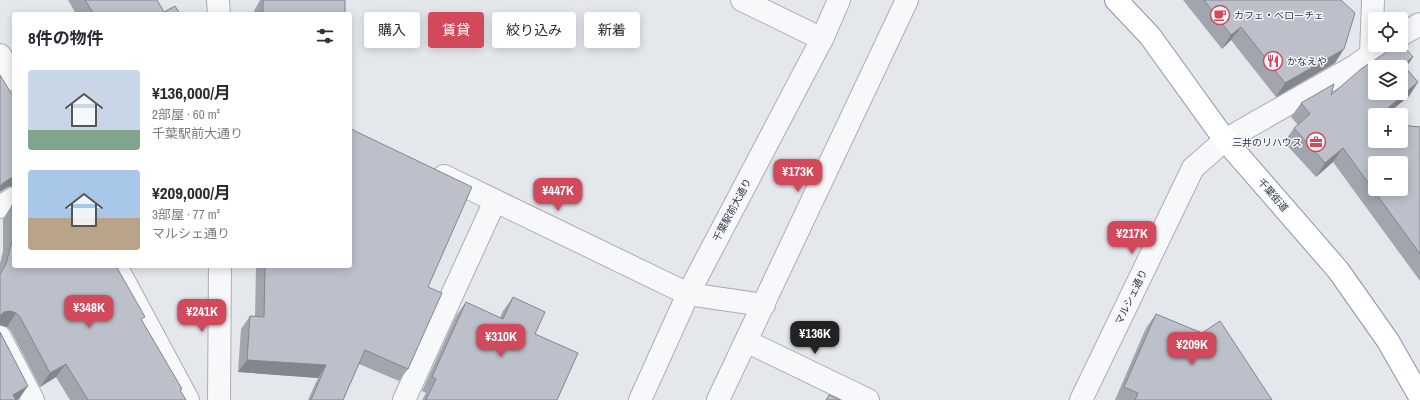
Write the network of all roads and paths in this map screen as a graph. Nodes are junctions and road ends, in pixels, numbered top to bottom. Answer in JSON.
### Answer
{"nodes":[{"id":1,"x":218,"y":0,"type":"edge"},
{"id":2,"x":742,"y":0,"type":"edge"},
{"id":3,"x":839,"y":0,"type":"edge"},
{"id":4,"x":908,"y":0,"type":"edge"},
{"id":5,"x":1116,"y":0,"type":"edge"},
{"id":6,"x":1373,"y":0,"type":"edge"},
{"id":7,"x":219,"y":12,"type":"edge"},
{"id":8,"x":1374,"y":12,"type":"edge"},
{"id":9,"x":1420,"y":24,"type":"edge"},
{"id":10,"x":1408,"y":30,"type":"edge"},
{"id":11,"x":822,"y":39,"type":"junction"},
{"id":12,"x":1375,"y":52,"type":"edge"},
{"id":13,"x":0,"y":55,"type":"edge"},
{"id":14,"x":12,"y":76,"type":"edge"},
{"id":15,"x":1225,"y":140,"type":"junction"},
{"id":16,"x":426,"y":167,"type":"edge"},
{"id":17,"x":12,"y":199,"type":"edge"},
{"id":18,"x":495,"y":201,"type":"junction"},
{"id":19,"x":0,"y":207,"type":"edge"},
{"id":20,"x":117,"y":268,"type":"edge"},
{"id":21,"x":220,"y":268,"type":"edge"},
{"id":22,"x":688,"y":294,"type":"junction"},
{"id":23,"x":764,"y":305,"type":"junction"},
{"id":24,"x":0,"y":337,"type":"edge"},
{"id":25,"x":746,"y":341,"type":"junction"},
{"id":26,"x":1420,"y":397,"type":"edge"},
{"id":27,"x":33,"y":400,"type":"edge"},
{"id":28,"x":188,"y":400,"type":"edge"},
{"id":29,"x":219,"y":400,"type":"edge"},
{"id":30,"x":404,"y":400,"type":"edge"},
{"id":31,"x":640,"y":400,"type":"edge"},
{"id":32,"x":718,"y":400,"type":"edge"},
{"id":33,"x":868,"y":400,"type":"edge"},
{"id":34,"x":1081,"y":400,"type":"edge"}],
"edges":[{"from":1,"to":7,"type":"street"},
{"from":2,"to":11,"type":"street"},
{"from":3,"to":11,"type":"street","name":"千葉駅前大通り"},
{"from":4,"to":23,"type":"street"},
{"from":5,"to":15,"type":"highway","name":"千葉街道"},
{"from":6,"to":8,"type":"street"},
{"from":9,"to":10,"type":"street"},
{"from":11,"to":22,"type":"street","name":"千葉駅前大通り"},
{"from":12,"to":15,"type":"street","name":"マルシェ通り"},
{"from":13,"to":14,"type":"street"},
{"from":15,"to":26,"type":"highway","name":"千葉街道"},
{"from":15,"to":34,"type":"street","name":"マルシェ通り"},
{"from":16,"to":18,"type":"street"},
{"from":17,"to":19,"type":"street"},
{"from":18,"to":22,"type":"street"},
{"from":18,"to":30,"type":"street"},
{"from":20,"to":28,"type":"street"},
{"from":21,"to":29,"type":"street"},
{"from":22,"to":23,"type":"street"},
{"from":22,"to":31,"type":"street","name":"千葉駅前大通り"},
{"from":23,"to":25,"type":"street"},
{"from":24,"to":27,"type":"street"},
{"from":25,"to":32,"type":"street"},
{"from":25,"to":33,"type":"street"}]}
